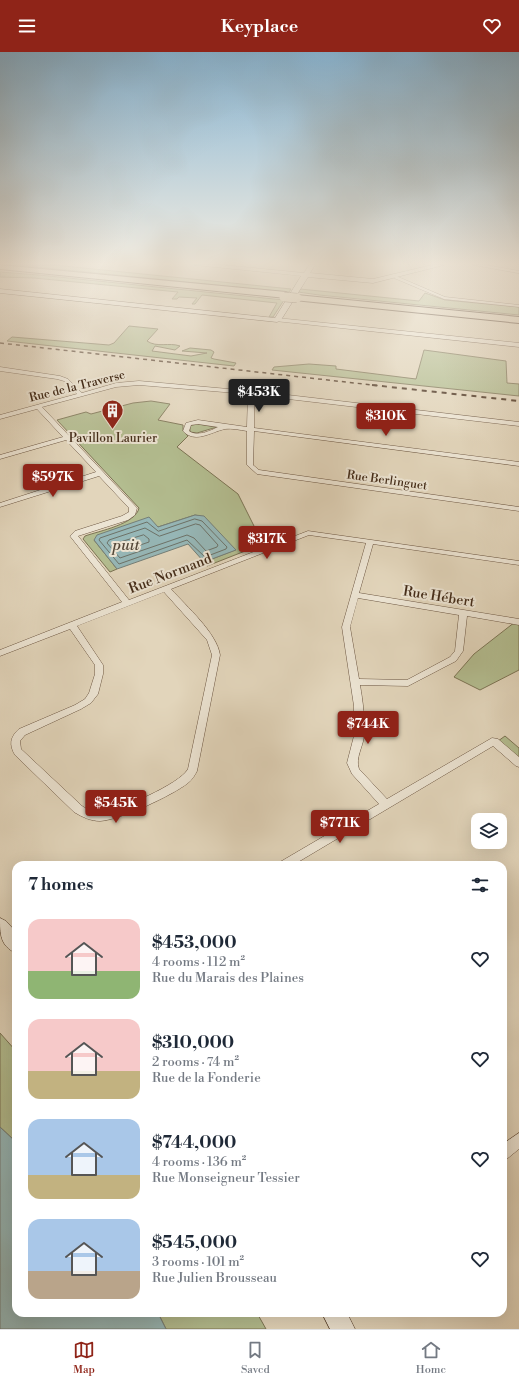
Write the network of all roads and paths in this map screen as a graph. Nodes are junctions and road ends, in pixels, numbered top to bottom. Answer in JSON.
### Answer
{"nodes":[{"id":1,"x":321,"y":325,"type":"edge"},
{"id":2,"x":519,"y":345,"type":"edge"},
{"id":3,"x":0,"y":369,"type":"edge"},
{"id":4,"x":251,"y":393,"type":"junction"},
{"id":5,"x":81,"y":395,"type":"junction"},
{"id":6,"x":38,"y":406,"type":"junction"},
{"id":7,"x":0,"y":417,"type":"edge"},
{"id":8,"x":519,"y":424,"type":"edge"},
{"id":9,"x":226,"y":427,"type":"junction"},
{"id":10,"x":250,"y":429,"type":"junction"},
{"id":11,"x":67,"y":438,"type":"junction"},
{"id":12,"x":0,"y":458,"type":"edge"},
{"id":13,"x":519,"y":464,"type":"edge"},
{"id":14,"x":101,"y":473,"type":"junction"},
{"id":15,"x":0,"y":505,"type":"edge"},
{"id":16,"x":519,"y":509,"type":"edge"},
{"id":17,"x":370,"y":541,"type":"junction"},
{"id":18,"x":519,"y":563,"type":"edge"},
{"id":19,"x":166,"y":589,"type":"junction"},
{"id":20,"x":355,"y":596,"type":"junction"},
{"id":21,"x":127,"y":604,"type":"junction"},
{"id":22,"x":463,"y":613,"type":"junction"},
{"id":23,"x":519,"y":622,"type":"edge"},
{"id":24,"x":72,"y":625,"type":"junction"},
{"id":25,"x":0,"y":653,"type":"edge"},
{"id":26,"x":356,"y":682,"type":"junction"},
{"id":27,"x":519,"y":763,"type":"edge"},
{"id":28,"x":385,"y":804,"type":"junction"},
{"id":29,"x":291,"y":861,"type":"edge"},
{"id":30,"x":0,"y":926,"type":"edge"},
{"id":31,"x":12,"y":940,"type":"edge"},
{"id":32,"x":519,"y":1140,"type":"edge"},
{"id":33,"x":507,"y":1150,"type":"edge"},
{"id":34,"x":336,"y":1317,"type":"edge"},
{"id":35,"x":344,"y":1329,"type":"edge"}],
"edges":[{"from":1,"to":2,"type":"street"},
{"from":3,"to":5,"type":"street"},
{"from":4,"to":5,"type":"street","name":"Rue de la Traverse"},
{"from":4,"to":8,"type":"street","name":"Rue de la Traverse"},
{"from":4,"to":10,"type":"street"},
{"from":5,"to":6,"type":"street","name":"Rue de la Traverse"},
{"from":6,"to":7,"type":"street","name":"Rue de la Traverse"},
{"from":6,"to":11,"type":"street"},
{"from":9,"to":9,"type":"street"},
{"from":9,"to":10,"type":"street"},
{"from":10,"to":13,"type":"street"},
{"from":10,"to":16,"type":"street","name":"Rue Berlinguet"},
{"from":11,"to":12,"type":"street"},
{"from":11,"to":14,"type":"street"},
{"from":14,"to":15,"type":"street"},
{"from":14,"to":21,"type":"street"},
{"from":17,"to":18,"type":"street","name":"Rue Normand"},
{"from":17,"to":19,"type":"street","name":"Rue Normand"},
{"from":17,"to":20,"type":"street"},
{"from":19,"to":21,"type":"street","name":"Rue Normand"},
{"from":19,"to":24,"type":"street"},
{"from":20,"to":22,"type":"street","name":"Rue Hébert"},
{"from":20,"to":26,"type":"street"},
{"from":21,"to":24,"type":"street","name":"Rue Normand"},
{"from":22,"to":23,"type":"street","name":"Rue Hébert"},
{"from":22,"to":26,"type":"street"},
{"from":24,"to":25,"type":"street","name":"Rue Normand"},
{"from":26,"to":28,"type":"street"},
{"from":27,"to":28,"type":"street"},
{"from":28,"to":29,"type":"street"},
{"from":30,"to":31,"type":"street"},
{"from":32,"to":33,"type":"street"},
{"from":34,"to":35,"type":"street"}]}
